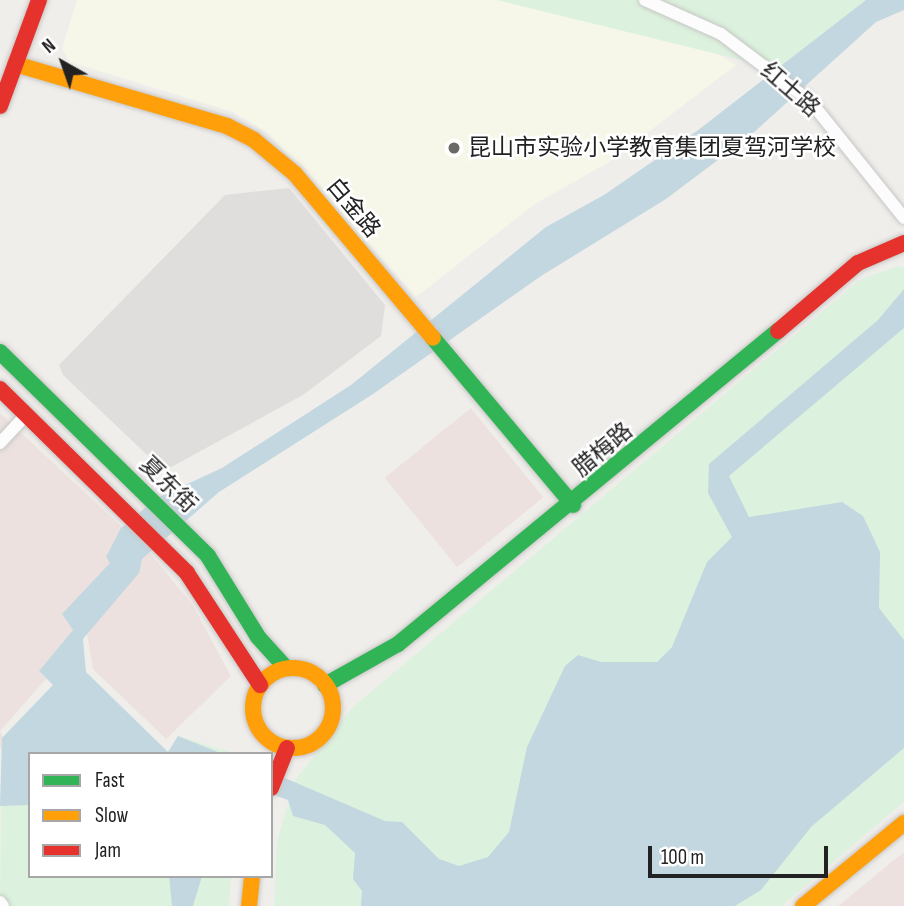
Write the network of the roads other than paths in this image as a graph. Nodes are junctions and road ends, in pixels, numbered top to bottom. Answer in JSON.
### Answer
{"nodes":[{"id":1,"x":39,"y":0,"type":"edge"},
{"id":2,"x":645,"y":0,"type":"edge"},
{"id":3,"x":15,"y":64,"type":"junction"},
{"id":4,"x":0,"y":106,"type":"edge"},
{"id":5,"x":904,"y":218,"type":"edge"},
{"id":6,"x":904,"y":243,"type":"edge"},
{"id":7,"x":0,"y":352,"type":"edge"},
{"id":8,"x":0,"y":389,"type":"edge"},
{"id":9,"x":26,"y":415,"type":"junction"},
{"id":10,"x":0,"y":443,"type":"edge"},
{"id":11,"x":573,"y":505,"type":"junction"},
{"id":12,"x":285,"y":667,"type":"junction"},
{"id":13,"x":260,"y":685,"type":"junction"},
{"id":14,"x":325,"y":685,"type":"junction"},
{"id":15,"x":287,"y":748,"type":"junction"},
{"id":16,"x":273,"y":783,"type":"edge"},
{"id":17,"x":904,"y":823,"type":"edge"},
{"id":18,"x":253,"y":878,"type":"edge"},
{"id":19,"x":249,"y":906,"type":"edge"},
{"id":20,"x":803,"y":906,"type":"edge"}],
"edges":[{"from":1,"to":3,"type":"street"},
{"from":2,"to":5,"type":"street","name":"红士路"},
{"from":3,"to":4,"type":"street"},
{"from":3,"to":11,"type":"street","name":"白金路"},
{"from":6,"to":11,"type":"street","name":"腊梅路"},
{"from":7,"to":12,"type":"street","name":"夏东街"},
{"from":8,"to":9,"type":"street"},
{"from":9,"to":10,"type":"street"},
{"from":9,"to":13,"type":"street"},
{"from":11,"to":14,"type":"street","name":"腊梅路"},
{"from":12,"to":13,"type":"street"},
{"from":12,"to":14,"type":"street"},
{"from":13,"to":15,"type":"street"},
{"from":14,"to":15,"type":"street"},
{"from":15,"to":16,"type":"street"},
{"from":17,"to":20,"type":"street"},
{"from":18,"to":19,"type":"street"}]}
